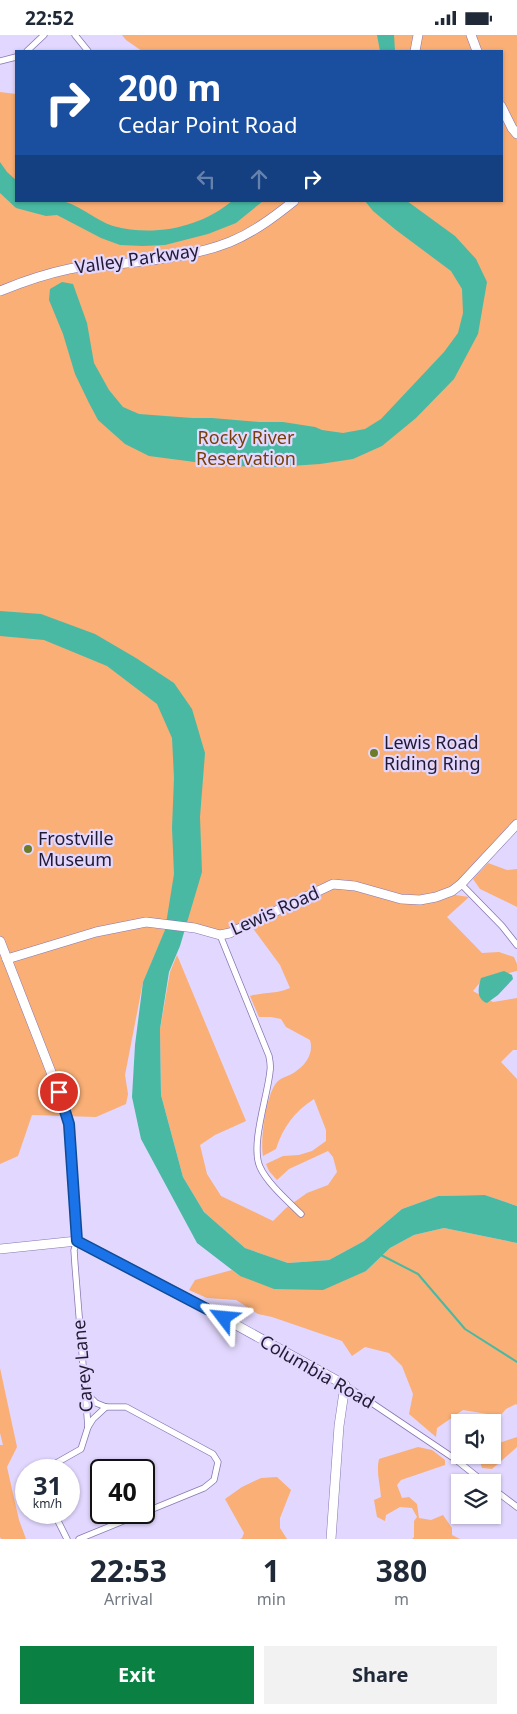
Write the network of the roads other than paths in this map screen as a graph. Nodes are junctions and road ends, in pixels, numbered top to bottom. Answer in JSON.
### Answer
{"nodes":[{"id":1,"x":44,"y":35,"type":"edge"},
{"id":2,"x":75,"y":35,"type":"edge"},
{"id":3,"x":418,"y":35,"type":"edge"},
{"id":4,"x":471,"y":35,"type":"edge"},
{"id":5,"x":28,"y":50,"type":"edge"},
{"id":6,"x":87,"y":50,"type":"edge"},
{"id":7,"x":415,"y":50,"type":"edge"},
{"id":8,"x":477,"y":50,"type":"edge"},
{"id":9,"x":15,"y":57,"type":"edge"},
{"id":10,"x":0,"y":61,"type":"edge"},
{"id":11,"x":503,"y":110,"type":"edge"},
{"id":12,"x":517,"y":134,"type":"edge"},
{"id":13,"x":293,"y":202,"type":"edge"},
{"id":14,"x":0,"y":291,"type":"edge"},
{"id":15,"x":517,"y":824,"type":"edge"},
{"id":16,"x":461,"y":884,"type":"junction"},
{"id":17,"x":220,"y":935,"type":"junction"},
{"id":18,"x":0,"y":941,"type":"edge"},
{"id":19,"x":517,"y":945,"type":"edge"},
{"id":20,"x":7,"y":959,"type":"junction"},
{"id":21,"x":301,"y":1214,"type":"dead end"},
{"id":22,"x":77,"y":1241,"type":"junction"},
{"id":23,"x":0,"y":1249,"type":"edge"},
{"id":24,"x":345,"y":1385,"type":"junction"},
{"id":25,"x":85,"y":1391,"type":"junction"},
{"id":26,"x":106,"y":1407,"type":"junction"},
{"id":27,"x":88,"y":1427,"type":"junction"},
{"id":28,"x":63,"y":1459,"type":"edge"},
{"id":29,"x":474,"y":1474,"type":"edge"},
{"id":30,"x":501,"y":1495,"type":"edge"},
{"id":31,"x":517,"y":1507,"type":"edge"},
{"id":32,"x":60,"y":1524,"type":"edge"},
{"id":33,"x":67,"y":1539,"type":"edge"},
{"id":34,"x":79,"y":1539,"type":"edge"},
{"id":35,"x":331,"y":1539,"type":"edge"}],
"edges":[{"from":1,"to":5,"type":"street"},
{"from":2,"to":6,"type":"street"},
{"from":3,"to":7,"type":"street"},
{"from":4,"to":8,"type":"street"},
{"from":9,"to":10,"type":"street"},
{"from":11,"to":12,"type":"street"},
{"from":13,"to":14,"type":"street","name":"Valley Parkway"},
{"from":15,"to":16,"type":"street","name":"Lewis Road"},
{"from":16,"to":17,"type":"street","name":"Lewis Road"},
{"from":16,"to":19,"type":"street"},
{"from":17,"to":20,"type":"street","name":"Lewis Road"},
{"from":17,"to":21,"type":"street"},
{"from":18,"to":20,"type":"street"},
{"from":20,"to":22,"type":"street"},
{"from":22,"to":23,"type":"street"},
{"from":22,"to":24,"type":"street","name":"Columbia Road"},
{"from":22,"to":25,"type":"street","name":"Carey Lane"},
{"from":24,"to":29,"type":"street","name":"Columbia Road"},
{"from":24,"to":35,"type":"street"},
{"from":25,"to":26,"type":"street"},
{"from":25,"to":27,"type":"street","name":"Carey Lane"},
{"from":26,"to":27,"type":"street"},
{"from":26,"to":34,"type":"street"},
{"from":27,"to":28,"type":"street","name":"Carey Lane"},
{"from":30,"to":31,"type":"street"},
{"from":32,"to":33,"type":"street"}]}
